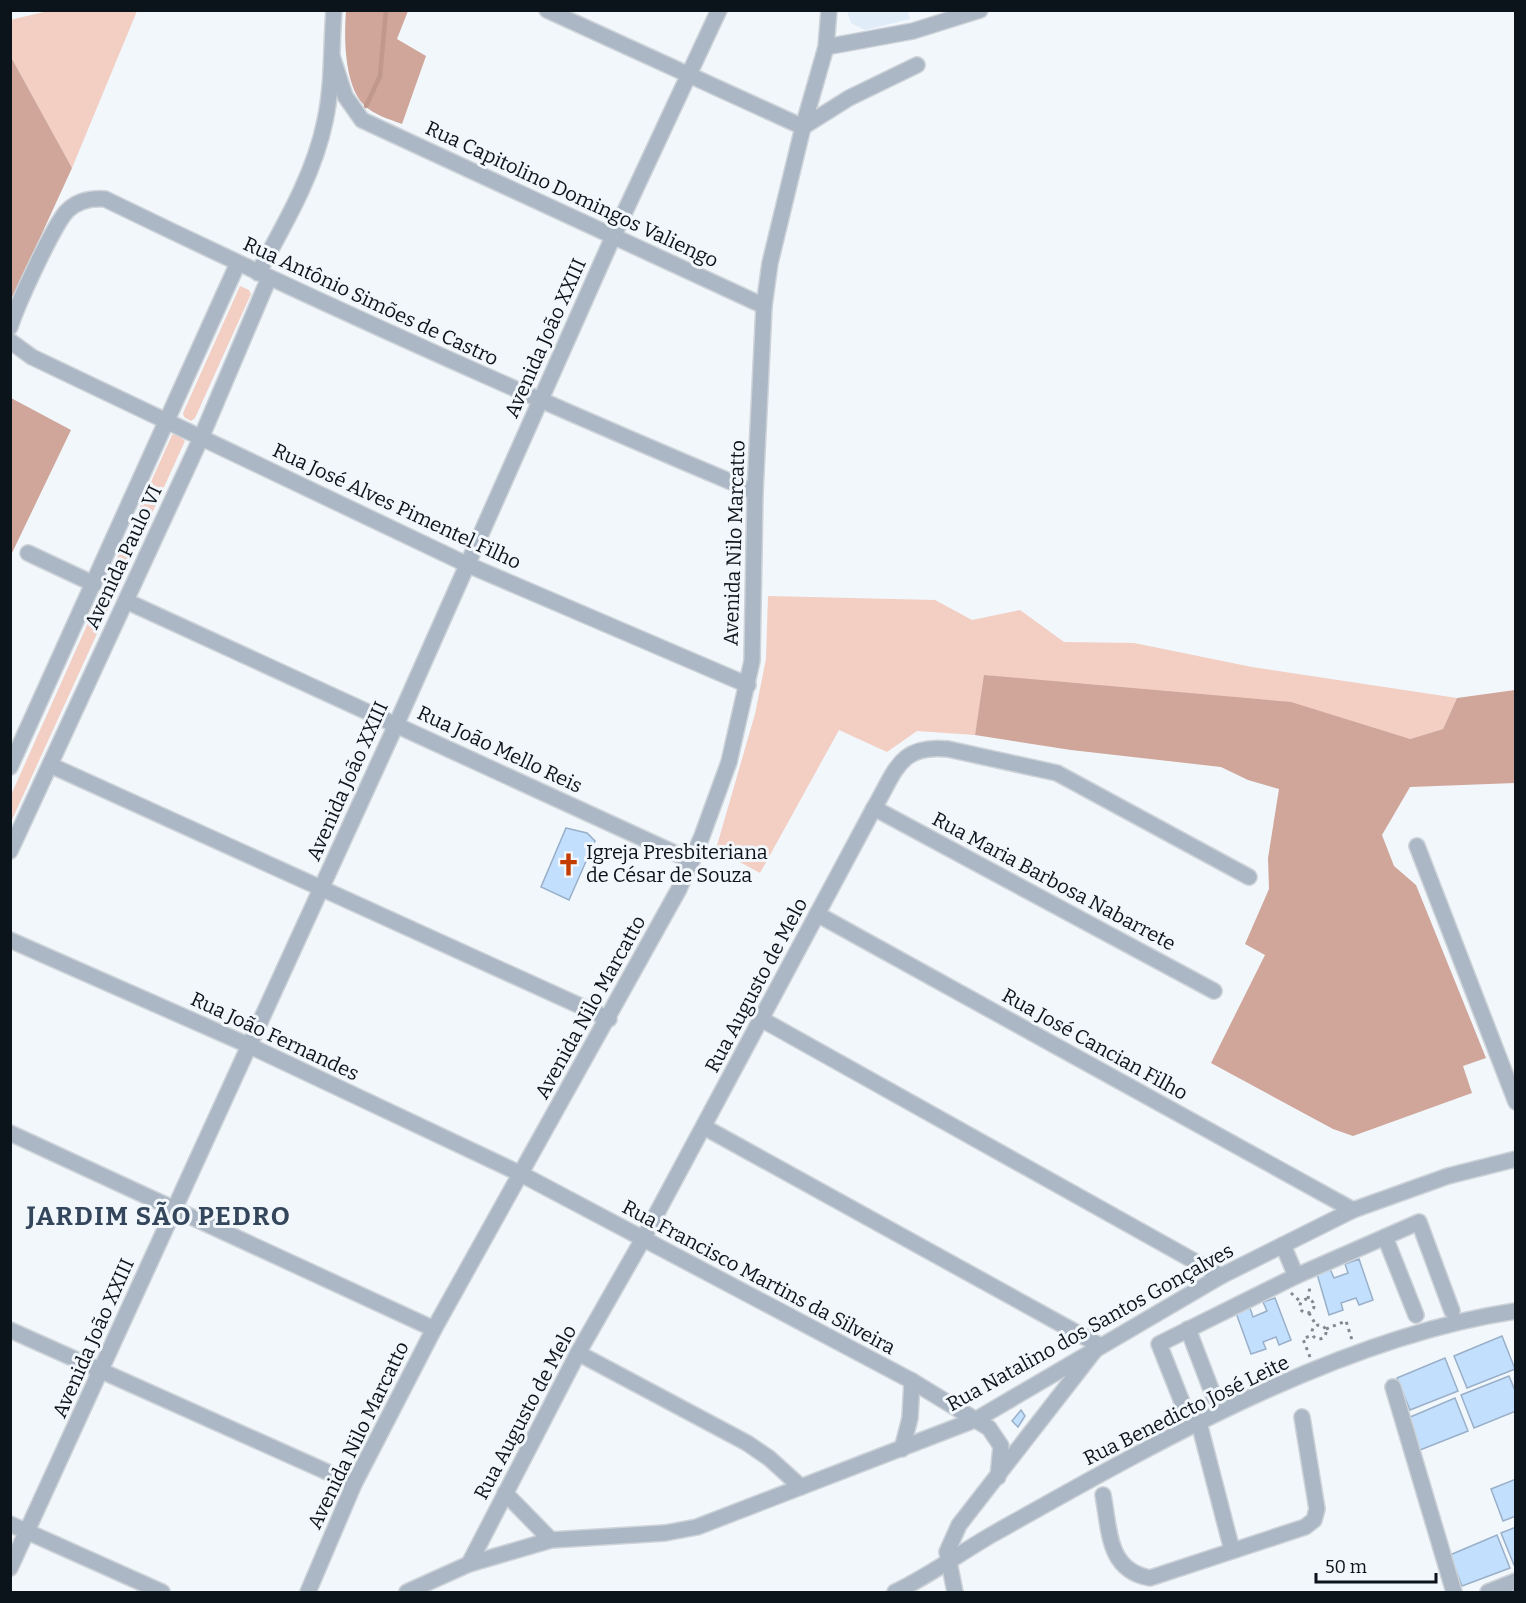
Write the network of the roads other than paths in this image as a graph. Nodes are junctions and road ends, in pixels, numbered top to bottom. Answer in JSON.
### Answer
{"nodes":[{"id":1,"x":334,"y":10,"type":"edge"},
{"id":2,"x":547,"y":10,"type":"edge"},
{"id":3,"x":718,"y":10,"type":"edge"},
{"id":4,"x":829,"y":10,"type":"edge"},
{"id":5,"x":980,"y":10,"type":"edge"},
{"id":6,"x":826,"y":47,"type":"junction"},
{"id":7,"x":332,"y":56,"type":"junction"},
{"id":8,"x":917,"y":65,"type":"dead end"},
{"id":9,"x":689,"y":74,"type":"junction"},
{"id":10,"x":803,"y":127,"type":"junction"},
{"id":11,"x":613,"y":237,"type":"junction"},
{"id":12,"x":238,"y":263,"type":"junction"},
{"id":13,"x":264,"y":275,"type":"junction"},
{"id":14,"x":764,"y":306,"type":"junction"},
{"id":15,"x":10,"y":327,"type":"edge"},
{"id":16,"x":10,"y":341,"type":"edge"},
{"id":17,"x":541,"y":401,"type":"junction"},
{"id":18,"x":168,"y":422,"type":"junction"},
{"id":19,"x":201,"y":438,"type":"junction"},
{"id":20,"x":755,"y":492,"type":"junction"},
{"id":21,"x":28,"y":553,"type":"dead end"},
{"id":22,"x":466,"y":564,"type":"junction"},
{"id":23,"x":94,"y":584,"type":"junction"},
{"id":24,"x":126,"y":601,"type":"junction"},
{"id":25,"x":748,"y":685,"type":"junction"},
{"id":26,"x":396,"y":725,"type":"junction"},
{"id":27,"x":14,"y":748,"type":"edge"},
{"id":28,"x":50,"y":765,"type":"junction"},
{"id":29,"x":10,"y":767,"type":"edge"},
{"id":30,"x":874,"y":807,"type":"junction"},
{"id":31,"x":1417,"y":846,"type":"dead end"},
{"id":32,"x":10,"y":851,"type":"edge"},
{"id":33,"x":692,"y":861,"type":"junction"},
{"id":34,"x":1249,"y":877,"type":"dead end"},
{"id":35,"x":322,"y":887,"type":"junction"},
{"id":36,"x":818,"y":914,"type":"junction"},
{"id":37,"x":10,"y":940,"type":"edge"},
{"id":38,"x":1214,"y":991,"type":"dead end"},
{"id":39,"x":609,"y":1019,"type":"junction"},
{"id":40,"x":761,"y":1019,"type":"junction"},
{"id":41,"x":248,"y":1045,"type":"junction"},
{"id":42,"x":1515,"y":1102,"type":"edge"},
{"id":43,"x":704,"y":1126,"type":"junction"},
{"id":44,"x":10,"y":1133,"type":"edge"},
{"id":45,"x":1515,"y":1159,"type":"edge"},
{"id":46,"x":521,"y":1174,"type":"junction"},
{"id":47,"x":174,"y":1208,"type":"junction"},
{"id":48,"x":1353,"y":1210,"type":"junction"},
{"id":49,"x":1384,"y":1237,"type":"junction"},
{"id":50,"x":644,"y":1239,"type":"junction"},
{"id":51,"x":1283,"y":1245,"type":"junction"},
{"id":52,"x":1221,"y":1275,"type":"junction"},
{"id":53,"x":1296,"y":1276,"type":"junction"},
{"id":54,"x":1452,"y":1311,"type":"dead end"},
{"id":55,"x":1515,"y":1311,"type":"edge"},
{"id":56,"x":1416,"y":1315,"type":"dead end"},
{"id":57,"x":434,"y":1329,"type":"junction"},
{"id":58,"x":1188,"y":1329,"type":"junction"},
{"id":59,"x":10,"y":1330,"type":"edge"},
{"id":60,"x":1099,"y":1345,"type":"junction"},
{"id":61,"x":578,"y":1353,"type":"junction"},
{"id":62,"x":101,"y":1371,"type":"junction"},
{"id":63,"x":912,"y":1381,"type":"junction"},
{"id":64,"x":1393,"y":1387,"type":"dead end"},
{"id":65,"x":1214,"y":1397,"type":"dead end"},
{"id":66,"x":1184,"y":1407,"type":"dead end"},
{"id":67,"x":1302,"y":1417,"type":"dead end"},
{"id":68,"x":976,"y":1419,"type":"junction"},
{"id":69,"x":1200,"y":1423,"type":"junction"},
{"id":70,"x":1021,"y":1444,"type":"junction"},
{"id":71,"x":1000,"y":1446,"type":"junction"},
{"id":72,"x":902,"y":1449,"type":"junction"},
{"id":73,"x":998,"y":1477,"type":"junction"},
{"id":74,"x":354,"y":1484,"type":"junction"},
{"id":75,"x":801,"y":1487,"type":"junction"},
{"id":76,"x":505,"y":1493,"type":"junction"},
{"id":77,"x":1102,"y":1495,"type":"dead end"},
{"id":78,"x":10,"y":1524,"type":"edge"},
{"id":79,"x":27,"y":1532,"type":"junction"},
{"id":80,"x":551,"y":1540,"type":"junction"},
{"id":81,"x":1233,"y":1550,"type":"junction"},
{"id":82,"x":948,"y":1560,"type":"junction"},
{"id":83,"x":469,"y":1564,"type":"junction"},
{"id":84,"x":10,"y":1568,"type":"edge"},
{"id":85,"x":1515,"y":1581,"type":"edge"},
{"id":86,"x":162,"y":1593,"type":"edge"},
{"id":87,"x":308,"y":1593,"type":"edge"},
{"id":88,"x":407,"y":1593,"type":"edge"},
{"id":89,"x":895,"y":1593,"type":"edge"},
{"id":90,"x":955,"y":1593,"type":"edge"},
{"id":91,"x":1454,"y":1593,"type":"edge"},
{"id":92,"x":1488,"y":1593,"type":"edge"}],
"edges":[{"from":1,"to":7,"type":"street","name":"Avenida Paulo VI"},
{"from":2,"to":9,"type":"street"},
{"from":3,"to":9,"type":"street","name":"Avenida João XXIII"},
{"from":4,"to":6,"type":"street","name":"Avenida Nilo Marcatto"},
{"from":5,"to":6,"type":"street"},
{"from":6,"to":10,"type":"street","name":"Avenida Nilo Marcatto"},
{"from":7,"to":11,"type":"street","name":"Rua Capitolino Domingos Valiengo"},
{"from":7,"to":13,"type":"street","name":"Avenida Paulo VI"},
{"from":8,"to":10,"type":"street"},
{"from":9,"to":10,"type":"street"},
{"from":9,"to":11,"type":"street","name":"Avenida João XXIII"},
{"from":10,"to":14,"type":"street","name":"Avenida Nilo Marcatto"},
{"from":11,"to":14,"type":"street","name":"Rua Capitolino Domingos Valiengo"},
{"from":11,"to":17,"type":"street","name":"Avenida João XXIII"},
{"from":12,"to":13,"type":"street","name":"Rua Antônio Simões de Castro"},
{"from":12,"to":15,"type":"street","name":"Rua Antônio Simões de Castro"},
{"from":12,"to":18,"type":"street","name":"Avenida Paulo VI"},
{"from":13,"to":17,"type":"street","name":"Rua Antônio Simões de Castro"},
{"from":13,"to":19,"type":"street","name":"Avenida Paulo VI"},
{"from":14,"to":20,"type":"street","name":"Avenida Nilo Marcatto"},
{"from":16,"to":18,"type":"street","name":"Rua José Alves Pimentel Filho"},
{"from":17,"to":20,"type":"street","name":"Rua Antônio Simões de Castro"},
{"from":17,"to":22,"type":"street","name":"Avenida João XXIII"},
{"from":18,"to":19,"type":"street","name":"Rua José Alves Pimentel Filho"},
{"from":18,"to":23,"type":"street","name":"Avenida Paulo VI"},
{"from":19,"to":22,"type":"street","name":"Rua José Alves Pimentel Filho"},
{"from":19,"to":24,"type":"street","name":"Avenida Paulo VI"},
{"from":20,"to":25,"type":"street","name":"Avenida Nilo Marcatto"},
{"from":21,"to":23,"type":"street"},
{"from":22,"to":25,"type":"street","name":"Rua José Alves Pimentel Filho"},
{"from":22,"to":26,"type":"street","name":"Avenida João XXIII"},
{"from":23,"to":27,"type":"street","name":"Avenida Paulo VI"},
{"from":24,"to":26,"type":"street","name":"Rua João Mello Reis"},
{"from":24,"to":28,"type":"street","name":"Avenida Paulo VI"},
{"from":25,"to":33,"type":"street","name":"Avenida Nilo Marcatto"},
{"from":26,"to":33,"type":"street","name":"Rua João Mello Reis"},
{"from":26,"to":35,"type":"street","name":"Avenida João XXIII"},
{"from":27,"to":29,"type":"street","name":"Avenida Paulo VI"},
{"from":28,"to":32,"type":"street","name":"Avenida Paulo VI"},
{"from":28,"to":35,"type":"street"},
{"from":30,"to":34,"type":"street","name":"Rua Augusto de Melo"},
{"from":30,"to":36,"type":"street","name":"Rua Augusto de Melo"},
{"from":30,"to":38,"type":"street","name":"Rua Maria Barbosa Nabarrete"},
{"from":31,"to":42,"type":"street"},
{"from":33,"to":39,"type":"street","name":"Avenida Nilo Marcatto"},
{"from":35,"to":39,"type":"street"},
{"from":35,"to":41,"type":"street","name":"Avenida João XXIII"},
{"from":36,"to":40,"type":"street","name":"Rua Augusto de Melo"},
{"from":36,"to":48,"type":"street","name":"Rua José Cancian Filho"},
{"from":37,"to":41,"type":"street","name":"Rua João Fernandes"},
{"from":39,"to":46,"type":"street","name":"Avenida Nilo Marcatto"},
{"from":40,"to":43,"type":"street","name":"Rua Augusto de Melo"},
{"from":40,"to":52,"type":"street"},
{"from":41,"to":46,"type":"street","name":"Rua João Fernandes"},
{"from":41,"to":47,"type":"street","name":"Avenida João XXIII"},
{"from":43,"to":50,"type":"street","name":"Rua Augusto de Melo"},
{"from":43,"to":60,"type":"street"},
{"from":44,"to":47,"type":"street"},
{"from":45,"to":48,"type":"street","name":"Rua Natalino dos Santos Gonçalves"},
{"from":46,"to":50,"type":"street","name":"Rua Francisco Martins da Silveira"},
{"from":46,"to":57,"type":"street","name":"Avenida Nilo Marcatto"},
{"from":47,"to":57,"type":"street"},
{"from":47,"to":62,"type":"street","name":"Avenida João XXIII"},
{"from":48,"to":51,"type":"street","name":"Rua Natalino dos Santos Gonçalves"},
{"from":49,"to":53,"type":"street"},
{"from":49,"to":54,"type":"street"},
{"from":49,"to":56,"type":"street"},
{"from":50,"to":61,"type":"street","name":"Rua Augusto de Melo"},
{"from":50,"to":63,"type":"street","name":"Rua Francisco Martins da Silveira"},
{"from":51,"to":52,"type":"street","name":"Rua Natalino dos Santos Gonçalves"},
{"from":51,"to":53,"type":"street"},
{"from":52,"to":60,"type":"street","name":"Rua Natalino dos Santos Gonçalves"},
{"from":53,"to":58,"type":"street"},
{"from":55,"to":69,"type":"street","name":"Rua Benedicto José Leite"},
{"from":57,"to":74,"type":"street","name":"Avenida Nilo Marcatto"},
{"from":58,"to":65,"type":"street"},
{"from":58,"to":66,"type":"street"},
{"from":59,"to":62,"type":"street"},
{"from":60,"to":68,"type":"street","name":"Rua Natalino dos Santos Gonçalves"},
{"from":60,"to":70,"type":"street"},
{"from":61,"to":75,"type":"street"},
{"from":61,"to":76,"type":"street","name":"Rua Augusto de Melo"},
{"from":62,"to":74,"type":"street"},
{"from":62,"to":79,"type":"street","name":"Avenida João XXIII"},
{"from":63,"to":68,"type":"street","name":"Rua Francisco Martins da Silveira"},
{"from":63,"to":72,"type":"street"},
{"from":64,"to":91,"type":"street"},
{"from":67,"to":81,"type":"street"},
{"from":68,"to":71,"type":"street","name":"Rua Francisco Martins da Silveira"},
{"from":68,"to":72,"type":"street","name":"Rua Natalino dos Santos Gonçalves"},
{"from":69,"to":81,"type":"street"},
{"from":69,"to":82,"type":"street","name":"Rua Benedicto José Leite"},
{"from":70,"to":71,"type":"street"},
{"from":70,"to":73,"type":"street"},
{"from":71,"to":73,"type":"street"},
{"from":72,"to":75,"type":"street","name":"Rua Natalino dos Santos Gonçalves"},
{"from":73,"to":82,"type":"street"},
{"from":74,"to":87,"type":"street","name":"Avenida Nilo Marcatto"},
{"from":75,"to":80,"type":"street","name":"Rua Natalino dos Santos Gonçalves"},
{"from":76,"to":80,"type":"street"},
{"from":76,"to":83,"type":"street","name":"Rua Augusto de Melo"},
{"from":77,"to":81,"type":"street"},
{"from":78,"to":79,"type":"street"},
{"from":79,"to":84,"type":"street","name":"Avenida João XXIII"},
{"from":79,"to":86,"type":"street"},
{"from":80,"to":83,"type":"street","name":"Rua Natalino dos Santos Gonçalves"},
{"from":82,"to":89,"type":"street","name":"Rua Benedicto José Leite"},
{"from":82,"to":90,"type":"street"},
{"from":83,"to":88,"type":"street","name":"Rua Natalino dos Santos Gonçalves"},
{"from":85,"to":92,"type":"street"}]}
